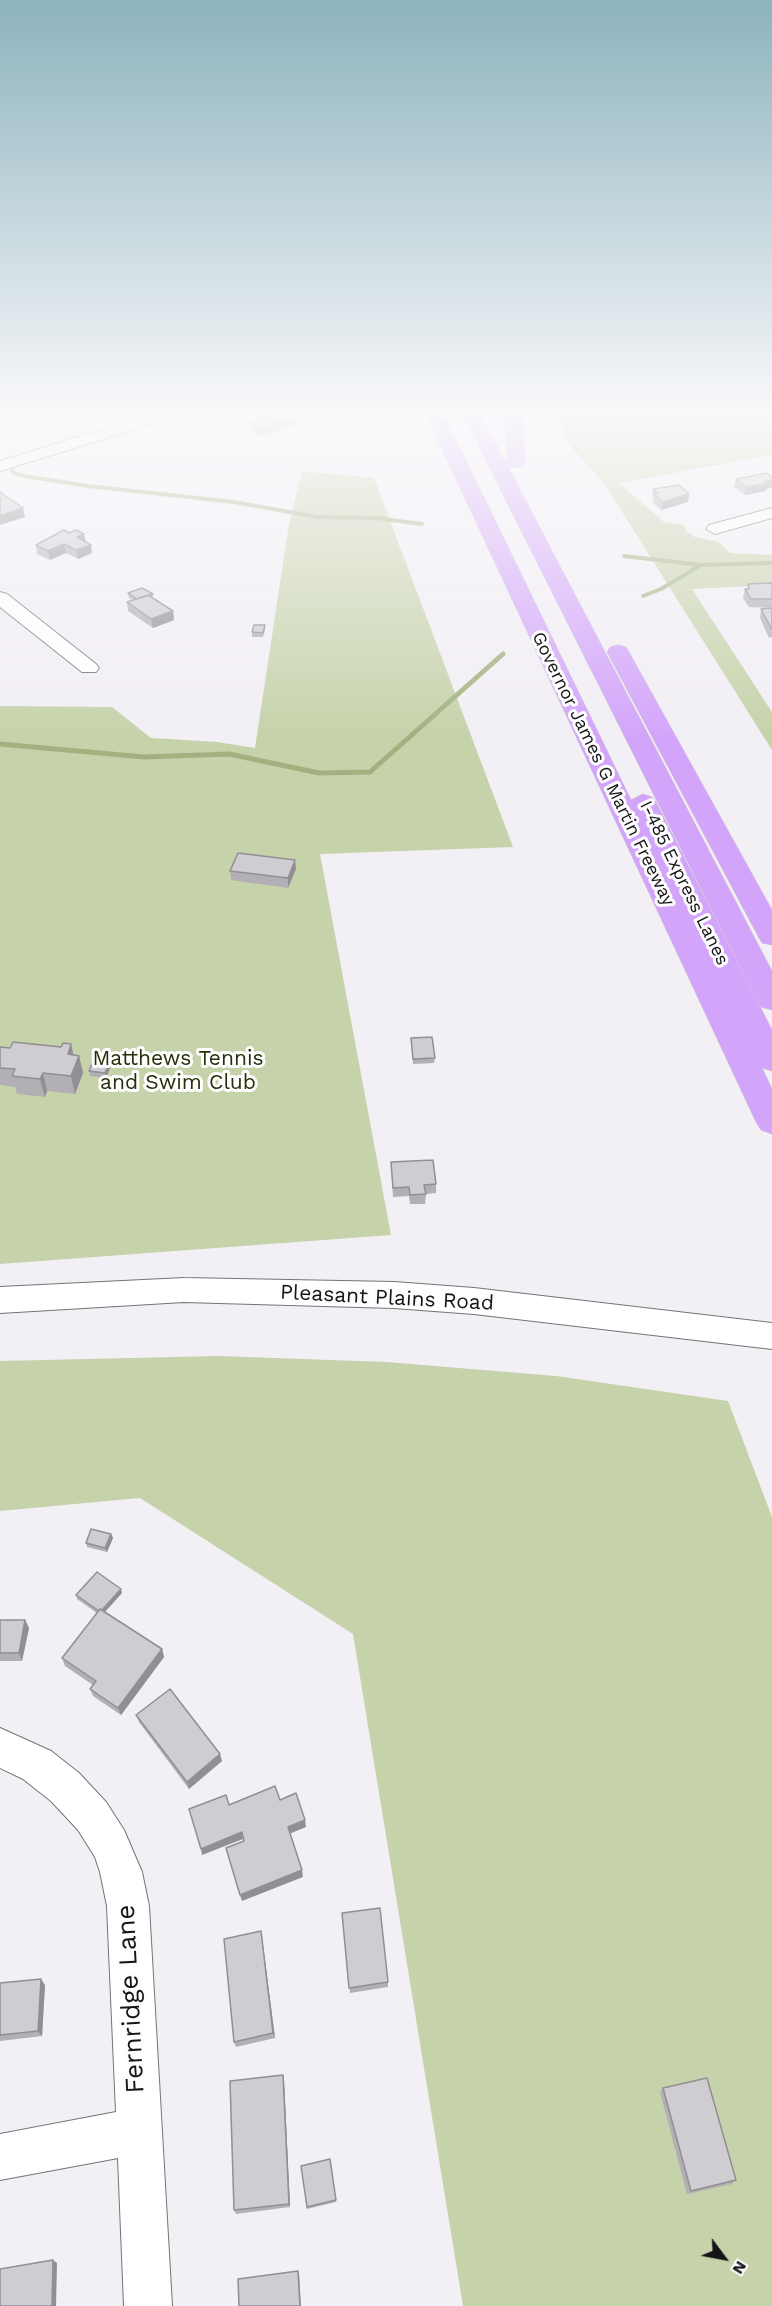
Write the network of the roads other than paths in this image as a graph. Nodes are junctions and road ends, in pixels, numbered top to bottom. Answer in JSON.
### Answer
{"nodes":[{"id":1,"x":486,"y":523,"type":"edge"},
{"id":2,"x":506,"y":523,"type":"edge"},
{"id":3,"x":527,"y":523,"type":"edge"},
{"id":4,"x":548,"y":523,"type":"edge"},
{"id":5,"x":738,"y":523,"type":"edge"},
{"id":6,"x":715,"y":529,"type":"dead end"},
{"id":7,"x":0,"y":598,"type":"edge"},
{"id":8,"x":89,"y":668,"type":"dead end"},
{"id":9,"x":625,"y":714,"type":"junction"},
{"id":10,"x":709,"y":820,"type":"junction"},
{"id":11,"x":772,"y":936,"type":"edge"},
{"id":12,"x":772,"y":1000,"type":"edge"},
{"id":13,"x":772,"y":1060,"type":"edge"},
{"id":14,"x":772,"y":1122,"type":"edge"},
{"id":15,"x":0,"y":1300,"type":"edge"},
{"id":16,"x":772,"y":1336,"type":"edge"},
{"id":17,"x":0,"y":1747,"type":"edge"},
{"id":18,"x":138,"y":2131,"type":"junction"},
{"id":19,"x":0,"y":2157,"type":"edge"},
{"id":20,"x":148,"y":2306,"type":"edge"}],
"edges":[{"from":1,"to":14,"type":"highway","name":"Governor James G Martin Freeway"},
{"from":2,"to":13,"type":"highway","name":"I-485 Express Lanes"},
{"from":3,"to":9,"type":"highway","name":"I-485 Express Lanes"},
{"from":4,"to":10,"type":"highway"},
{"from":5,"to":6,"type":"street"},
{"from":7,"to":8,"type":"street"},
{"from":9,"to":10,"type":"highway"},
{"from":9,"to":12,"type":"highway","name":"I-485 Express Lanes"},
{"from":10,"to":11,"type":"highway"},
{"from":15,"to":16,"type":"street","name":"Pleasant Plains Road"},
{"from":17,"to":18,"type":"street","name":"Fernridge Lane"},
{"from":18,"to":19,"type":"street"},
{"from":18,"to":20,"type":"street","name":"Fernridge Lane"}]}
